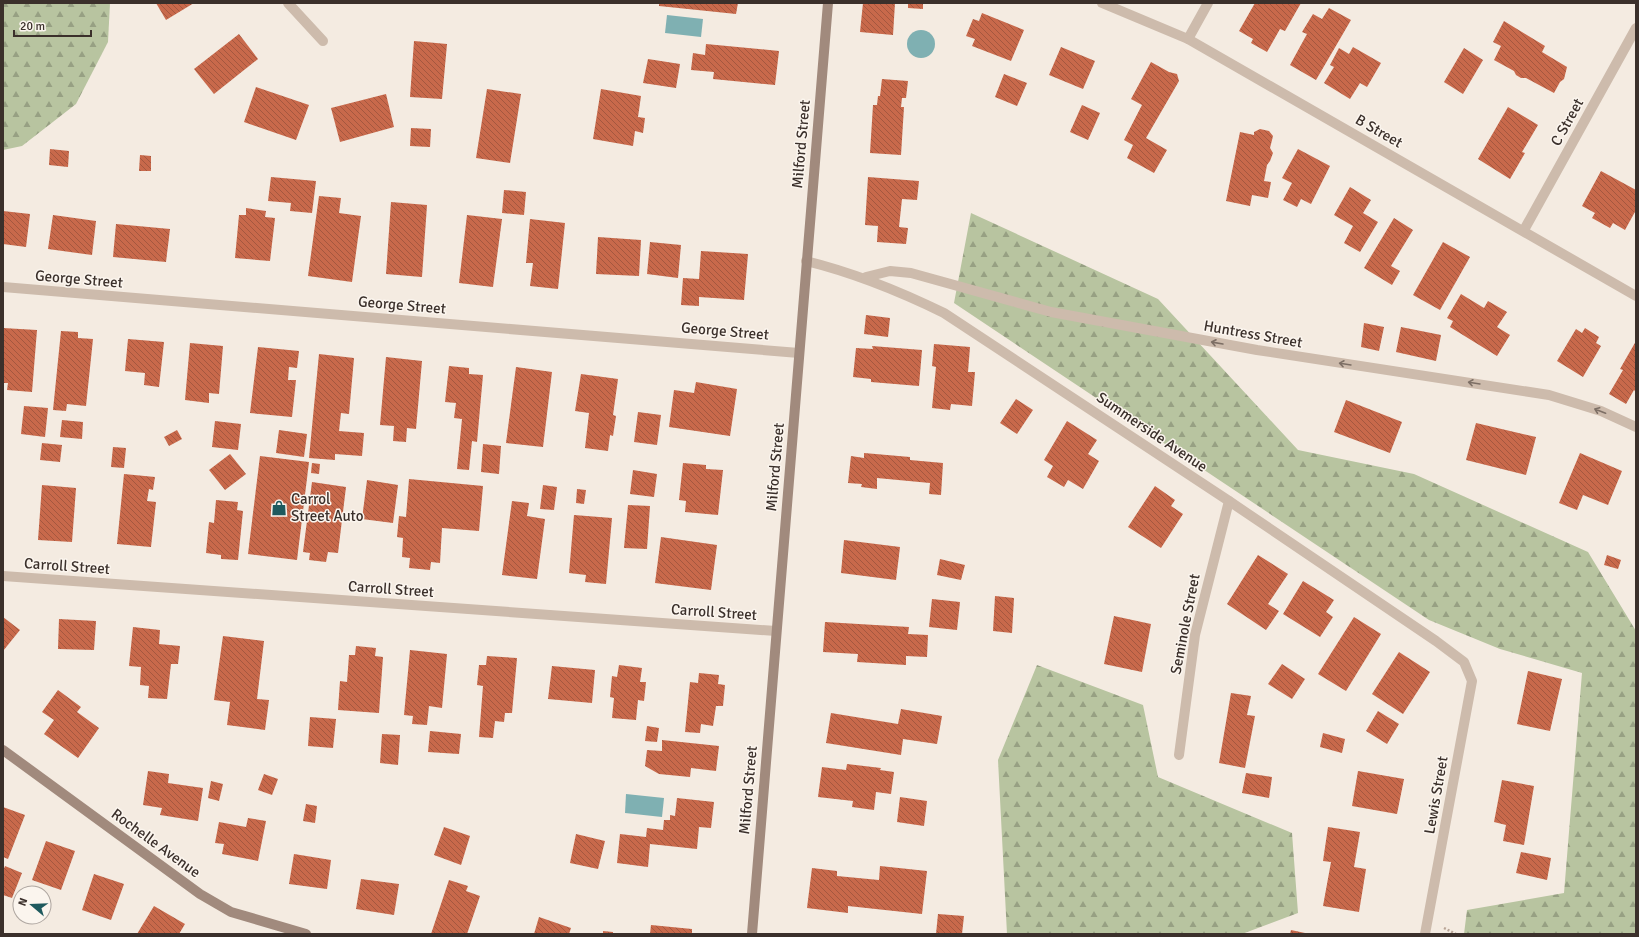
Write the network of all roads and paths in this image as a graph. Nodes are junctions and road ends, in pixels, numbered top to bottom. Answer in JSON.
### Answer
{"nodes":[{"id":1,"x":288,"y":3,"type":"edge"},
{"id":2,"x":828,"y":3,"type":"edge"},
{"id":3,"x":1102,"y":3,"type":"edge"},
{"id":4,"x":1208,"y":3,"type":"edge"},
{"id":5,"x":1636,"y":28,"type":"edge"},
{"id":6,"x":1188,"y":39,"type":"junction"},
{"id":7,"x":323,"y":41,"type":"dead end"},
{"id":8,"x":1524,"y":230,"type":"junction"},
{"id":9,"x":806,"y":261,"type":"junction"},
{"id":10,"x":866,"y":277,"type":"junction"},
{"id":11,"x":3,"y":287,"type":"edge"},
{"id":12,"x":1636,"y":296,"type":"edge"},
{"id":13,"x":799,"y":353,"type":"junction"},
{"id":14,"x":1636,"y":427,"type":"edge"},
{"id":15,"x":1229,"y":501,"type":"junction"},
{"id":16,"x":3,"y":576,"type":"edge"},
{"id":17,"x":776,"y":631,"type":"junction"},
{"id":18,"x":1464,"y":662,"type":"joint"},
{"id":19,"x":3,"y":750,"type":"edge"},
{"id":20,"x":1179,"y":755,"type":"dead end"},
{"id":21,"x":1441,"y":926,"type":"dead end"},
{"id":22,"x":306,"y":934,"type":"edge"},
{"id":23,"x":752,"y":934,"type":"edge"},
{"id":24,"x":1425,"y":934,"type":"edge"},
{"id":25,"x":1456,"y":934,"type":"edge"}],
"edges":[{"from":1,"to":7,"type":"street"},
{"from":2,"to":9,"type":"street","name":"Milford Street"},
{"from":3,"to":6,"type":"street","name":"B Street"},
{"from":4,"to":6,"type":"street"},
{"from":5,"to":8,"type":"street","name":"C Street"},
{"from":6,"to":8,"type":"street","name":"B Street"},
{"from":8,"to":12,"type":"street","name":"B Street"},
{"from":9,"to":10,"type":"street","name":"Summerside Avenue"},
{"from":9,"to":13,"type":"street","name":"Milford Street"},
{"from":14,"to":10,"type":"street","name":"Huntress Street","one_way":true},
{"from":10,"to":15,"type":"street","name":"Summerside Avenue"},
{"from":11,"to":13,"type":"street","name":"George Street"},
{"from":13,"to":17,"type":"street","name":"Milford Street"},
{"from":15,"to":18,"type":"street","name":"Summerside Avenue"},
{"from":15,"to":20,"type":"street","name":"Seminole Street"},
{"from":16,"to":17,"type":"street","name":"Carroll Street"},
{"from":17,"to":23,"type":"street","name":"Milford Street"},
{"from":18,"to":24,"type":"street","name":"Lewis Street"},
{"from":19,"to":22,"type":"street","name":"Rochelle Avenue"},
{"from":21,"to":25,"type":"path"}]}
